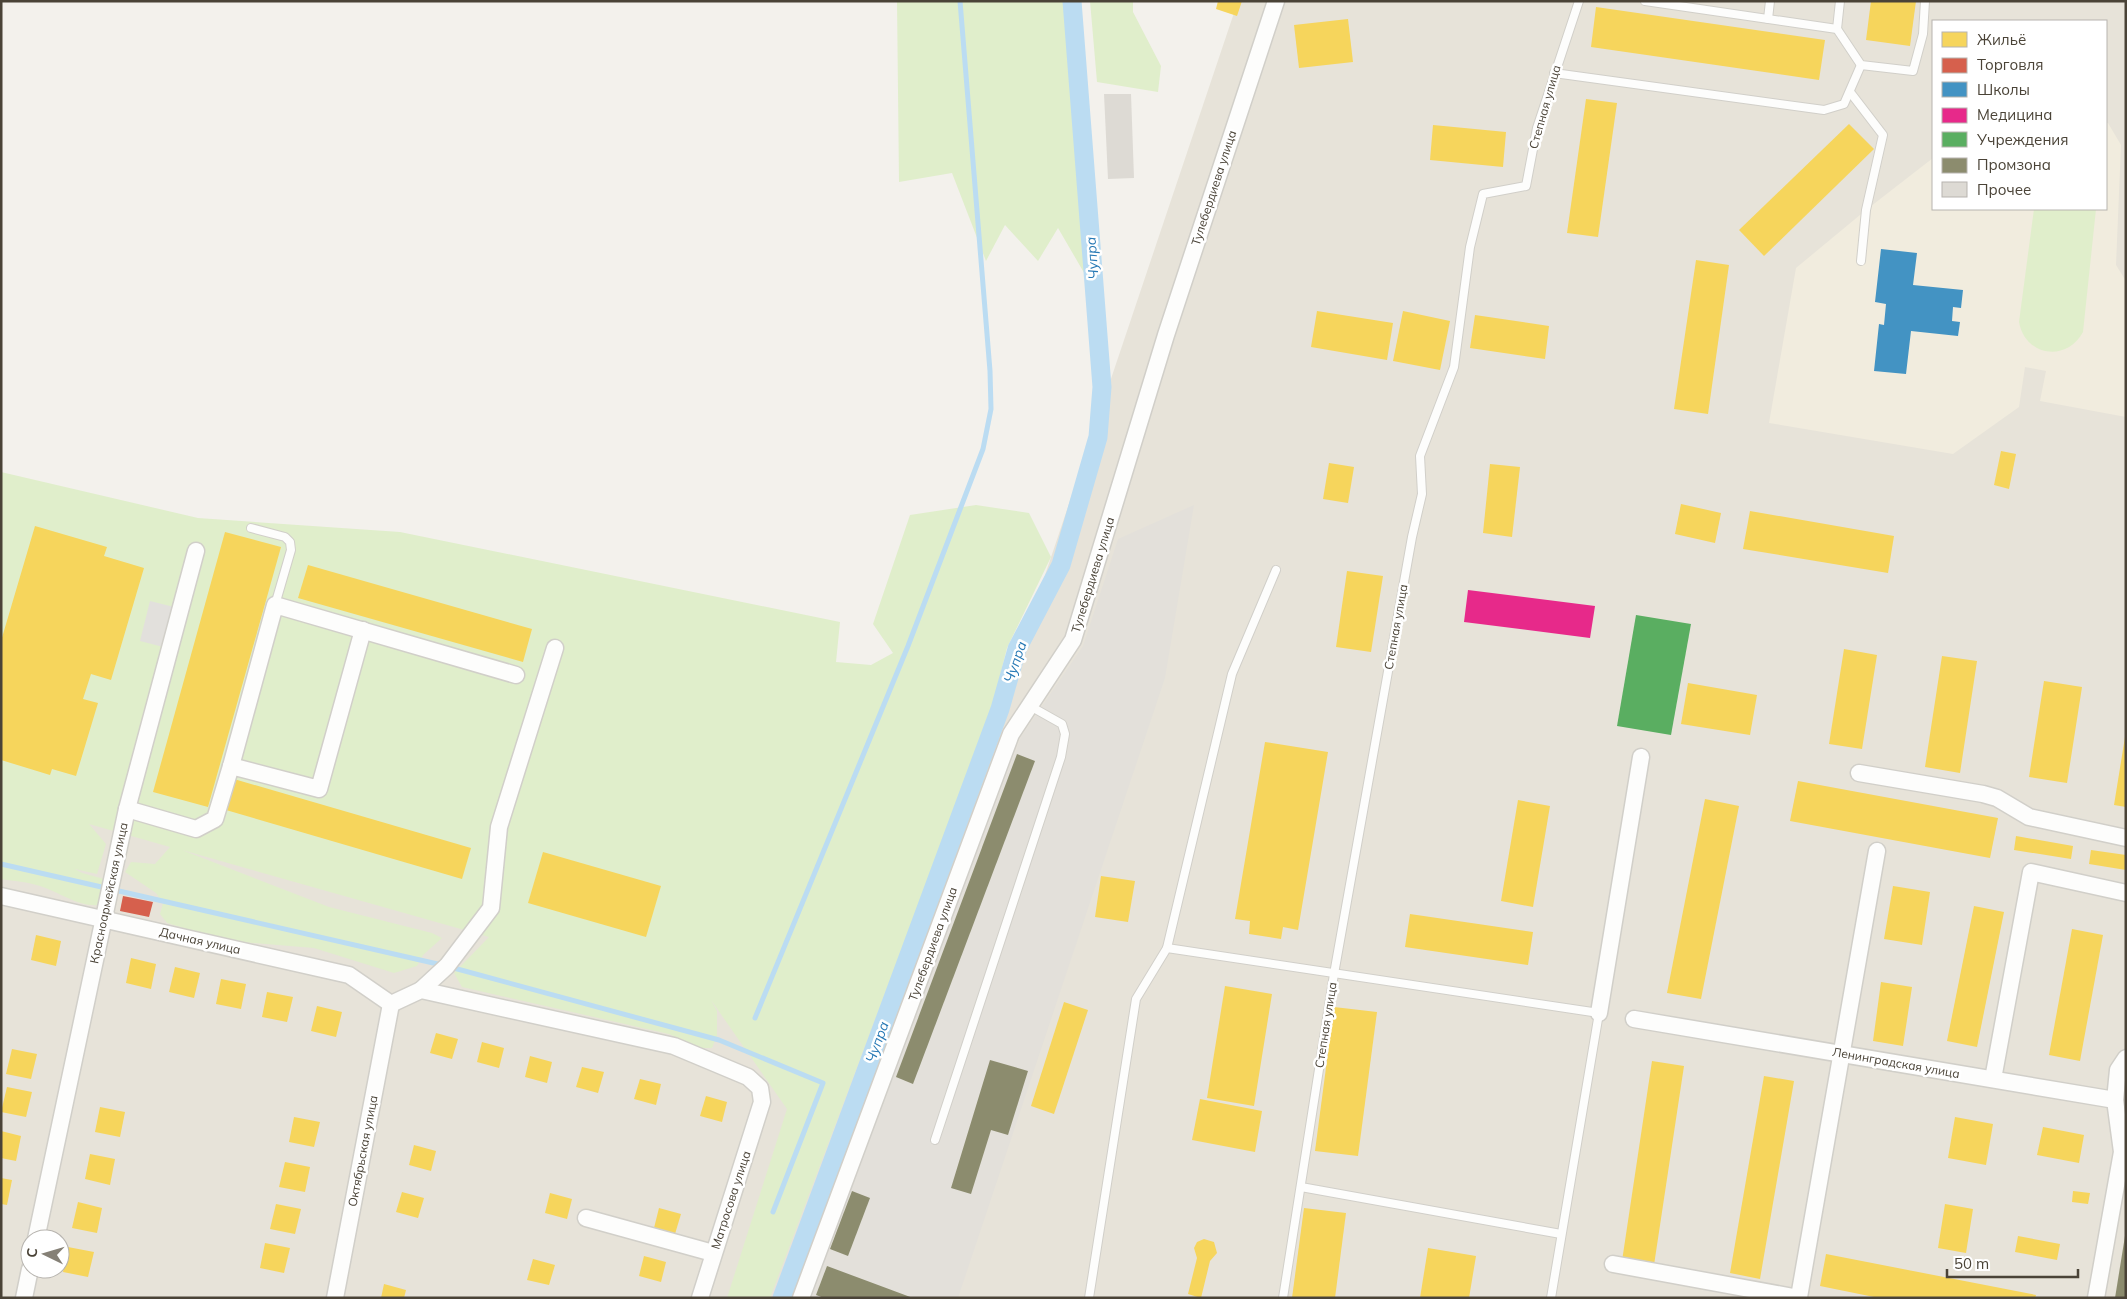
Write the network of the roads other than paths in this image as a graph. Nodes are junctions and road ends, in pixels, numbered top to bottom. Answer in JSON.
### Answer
{"nodes":[{"id":1,"x":1276,"y":1,"type":"edge"},
{"id":2,"x":1579,"y":1,"type":"edge"},
{"id":3,"x":1645,"y":1,"type":"edge"},
{"id":4,"x":1770,"y":1,"type":"edge"},
{"id":5,"x":1840,"y":1,"type":"edge"},
{"id":6,"x":1924,"y":1,"type":"edge"},
{"id":7,"x":1695,"y":5,"type":"edge"},
{"id":8,"x":1768,"y":19,"type":"junction"},
{"id":9,"x":1837,"y":29,"type":"junction"},
{"id":10,"x":1861,"y":65,"type":"junction"},
{"id":11,"x":1554,"y":73,"type":"junction"},
{"id":12,"x":1850,"y":92,"type":"junction"},
{"id":13,"x":1861,"y":261,"type":"dead end"},
{"id":14,"x":251,"y":528,"type":"dead end"},
{"id":15,"x":196,"y":551,"type":"dead end"},
{"id":16,"x":1276,"y":570,"type":"dead end"},
{"id":17,"x":275,"y":605,"type":"junction"},
{"id":18,"x":363,"y":630,"type":"junction"},
{"id":19,"x":555,"y":648,"type":"dead end"},
{"id":20,"x":516,"y":675,"type":"dead end"},
{"id":21,"x":1030,"y":706,"type":"junction"},
{"id":22,"x":1641,"y":757,"type":"dead end"},
{"id":23,"x":231,"y":766,"type":"junction"},
{"id":24,"x":1859,"y":773,"type":"dead end"},
{"id":25,"x":127,"y":809,"type":"junction"},
{"id":26,"x":2126,"y":838,"type":"edge"},
{"id":27,"x":1877,"y":851,"type":"dead end"},
{"id":28,"x":2126,"y":892,"type":"edge"},
{"id":29,"x":1,"y":896,"type":"edge"},
{"id":30,"x":103,"y":919,"type":"junction"},
{"id":31,"x":1167,"y":948,"type":"junction"},
{"id":32,"x":1334,"y":974,"type":"junction"},
{"id":33,"x":421,"y":990,"type":"junction"},
{"id":34,"x":392,"y":1004,"type":"junction"},
{"id":35,"x":1599,"y":1013,"type":"junction"},
{"id":36,"x":1634,"y":1018,"type":"dead end"},
{"id":37,"x":1842,"y":1054,"type":"junction"},
{"id":38,"x":2126,"y":1058,"type":"edge"},
{"id":39,"x":1993,"y":1079,"type":"junction"},
{"id":40,"x":2115,"y":1100,"type":"junction"},
{"id":41,"x":935,"y":1140,"type":"dead end"},
{"id":42,"x":1301,"y":1187,"type":"junction"},
{"id":43,"x":586,"y":1218,"type":"dead end"},
{"id":44,"x":38,"y":1229,"type":"edge"},
{"id":45,"x":1561,"y":1234,"type":"junction"},
{"id":46,"x":713,"y":1252,"type":"junction"},
{"id":47,"x":1612,"y":1264,"type":"dead end"},
{"id":48,"x":28,"y":1279,"type":"edge"},
{"id":49,"x":1799,"y":1297,"type":"edge"},
{"id":50,"x":24,"y":1298,"type":"edge"},
{"id":51,"x":335,"y":1298,"type":"edge"},
{"id":52,"x":700,"y":1298,"type":"edge"},
{"id":53,"x":801,"y":1298,"type":"edge"},
{"id":54,"x":1089,"y":1298,"type":"edge"},
{"id":55,"x":1283,"y":1298,"type":"edge"},
{"id":56,"x":1551,"y":1298,"type":"edge"},
{"id":57,"x":2096,"y":1298,"type":"edge"}],
"edges":[{"from":1,"to":21,"type":"street","name":"Тулебердиева улица"},
{"from":2,"to":11,"type":"lane","name":"Степная улица"},
{"from":3,"to":7,"type":"lane"},
{"from":4,"to":8,"type":"lane"},
{"from":5,"to":9,"type":"lane"},
{"from":6,"to":10,"type":"lane"},
{"from":7,"to":8,"type":"lane"},
{"from":8,"to":9,"type":"lane"},
{"from":9,"to":10,"type":"lane"},
{"from":10,"to":12,"type":"lane"},
{"from":11,"to":12,"type":"lane"},
{"from":11,"to":32,"type":"lane","name":"Степная улица"},
{"from":12,"to":13,"type":"lane"},
{"from":14,"to":17,"type":"lane"},
{"from":15,"to":25,"type":"street","name":"Красноармейская улица"},
{"from":16,"to":31,"type":"lane"},
{"from":17,"to":18,"type":"street"},
{"from":17,"to":23,"type":"street"},
{"from":18,"to":20,"type":"street"},
{"from":18,"to":23,"type":"street"},
{"from":19,"to":33,"type":"street"},
{"from":21,"to":41,"type":"lane"},
{"from":21,"to":53,"type":"street","name":"Тулебердиева улица"},
{"from":22,"to":35,"type":"street"},
{"from":23,"to":25,"type":"street"},
{"from":24,"to":26,"type":"street"},
{"from":25,"to":30,"type":"street","name":"Красноармейская улица"},
{"from":27,"to":37,"type":"street"},
{"from":28,"to":39,"type":"street"},
{"from":29,"to":30,"type":"street","name":"Дачная улица"},
{"from":30,"to":34,"type":"street","name":"Дачная улица"},
{"from":30,"to":44,"type":"street","name":"Красноармейская улица"},
{"from":31,"to":32,"type":"lane"},
{"from":31,"to":54,"type":"lane"},
{"from":32,"to":35,"type":"lane"},
{"from":32,"to":42,"type":"lane","name":"Степная улица"},
{"from":33,"to":34,"type":"street"},
{"from":33,"to":46,"type":"street","name":"Матросова улица"},
{"from":34,"to":51,"type":"street","name":"Октябрьская улица"},
{"from":35,"to":45,"type":"lane"},
{"from":36,"to":37,"type":"street","name":"Ленинградская улица"},
{"from":37,"to":39,"type":"street","name":"Ленинградская улица"},
{"from":37,"to":49,"type":"street"},
{"from":38,"to":40,"type":"street"},
{"from":39,"to":40,"type":"street","name":"Ленинградская улица"},
{"from":40,"to":57,"type":"street"},
{"from":42,"to":45,"type":"lane"},
{"from":42,"to":55,"type":"lane","name":"Степная улица"},
{"from":43,"to":46,"type":"street"},
{"from":45,"to":56,"type":"lane"},
{"from":46,"to":52,"type":"street","name":"Матросова улица"},
{"from":47,"to":49,"type":"street"},
{"from":48,"to":50,"type":"street"}]}
